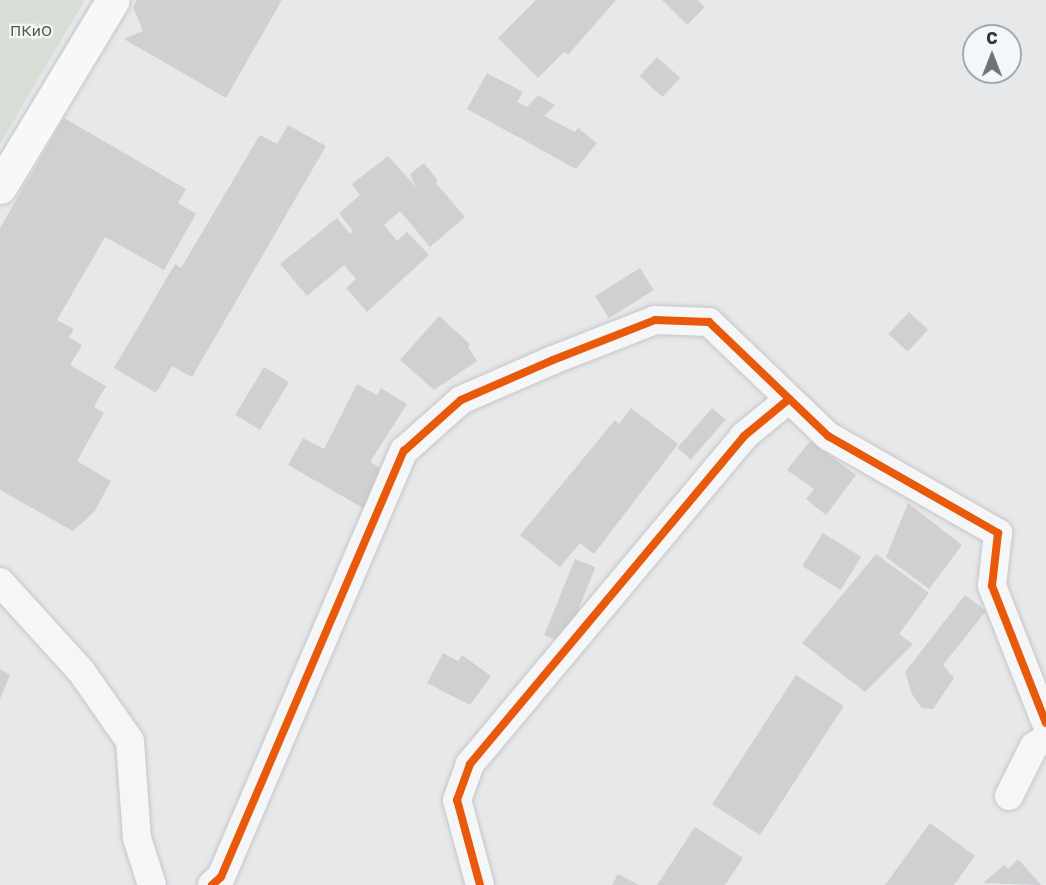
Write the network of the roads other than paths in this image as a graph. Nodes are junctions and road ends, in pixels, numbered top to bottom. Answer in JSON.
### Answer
{"nodes":[{"id":1,"x":113,"y":0,"type":"edge"},
{"id":2,"x":0,"y":187,"type":"edge"},
{"id":3,"x":789,"y":399,"type":"junction"},
{"id":4,"x":0,"y":582,"type":"edge"},
{"id":5,"x":1046,"y":723,"type":"edge"},
{"id":6,"x":1046,"y":739,"type":"edge"},
{"id":7,"x":1009,"y":796,"type":"dead end"},
{"id":8,"x":152,"y":885,"type":"edge"},
{"id":9,"x":212,"y":885,"type":"edge"},
{"id":10,"x":480,"y":885,"type":"edge"}],
"edges":[{"from":1,"to":2,"type":"street"},
{"from":3,"to":5,"type":"street"},
{"from":3,"to":9,"type":"street"},
{"from":3,"to":10,"type":"street"},
{"from":4,"to":8,"type":"street"},
{"from":6,"to":7,"type":"street"}]}
